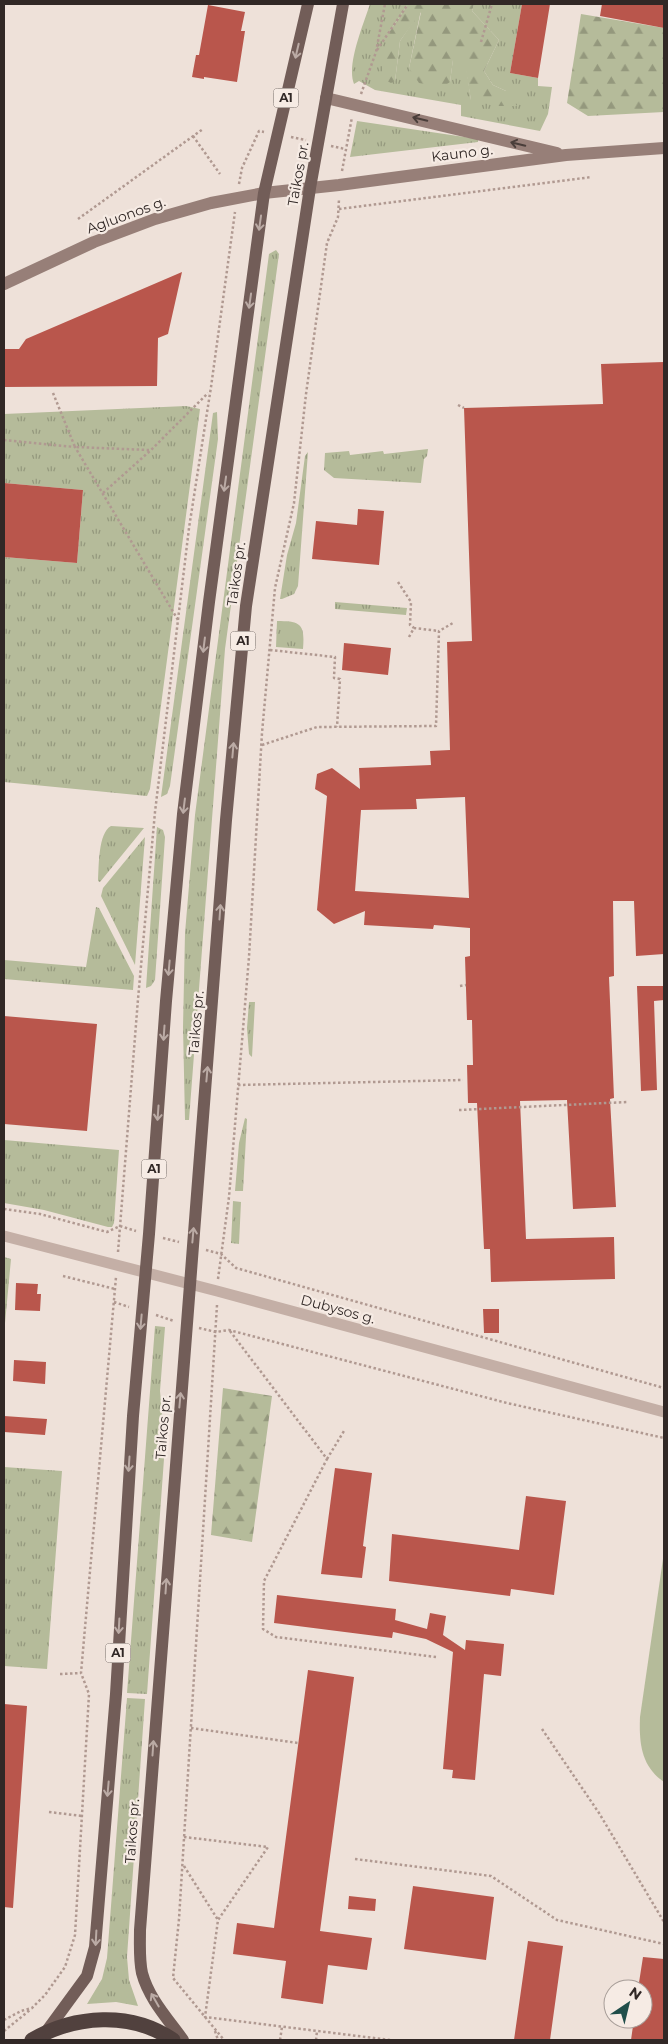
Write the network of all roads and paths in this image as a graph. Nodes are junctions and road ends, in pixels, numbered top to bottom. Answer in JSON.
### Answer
{"nodes":[{"id":1,"x":308,"y":4,"type":"edge"},
{"id":2,"x":343,"y":4,"type":"edge"},
{"id":3,"x":386,"y":4,"type":"edge"},
{"id":4,"x":408,"y":4,"type":"edge"},
{"id":5,"x":492,"y":4,"type":"edge"},
{"id":6,"x":481,"y":42,"type":"dead end"},
{"id":7,"x":376,"y":52,"type":"junction"},
{"id":8,"x":326,"y":98,"type":"junction"},
{"id":9,"x":356,"y":104,"type":"junction"},
{"id":10,"x":203,"y":129,"type":"dead end"},
{"id":11,"x":278,"y":134,"type":"junction"},
{"id":12,"x":192,"y":136,"type":"junction"},
{"id":13,"x":318,"y":143,"type":"junction"},
{"id":14,"x":664,"y":148,"type":"edge"},
{"id":15,"x":345,"y":149,"type":"junction"},
{"id":16,"x":566,"y":155,"type":"junction"},
{"id":17,"x":220,"y":174,"type":"dead end"},
{"id":18,"x":592,"y":177,"type":"dead end"},
{"id":19,"x":339,"y":185,"type":"junction"},
{"id":20,"x":310,"y":188,"type":"junction"},
{"id":21,"x":264,"y":193,"type":"junction"},
{"id":22,"x":237,"y":198,"type":"junction"},
{"id":23,"x":339,"y":209,"type":"junction"},
{"id":24,"x":78,"y":219,"type":"dead end"},
{"id":25,"x":4,"y":284,"type":"edge"},
{"id":26,"x":209,"y":392,"type":"junction"},
{"id":27,"x":53,"y":393,"type":"dead end"},
{"id":28,"x":458,"y":405,"type":"dead end"},
{"id":29,"x":464,"y":408,"type":"dead end"},
{"id":30,"x":4,"y":440,"type":"edge"},
{"id":31,"x":75,"y":447,"type":"junction"},
{"id":32,"x":151,"y":450,"type":"junction"},
{"id":33,"x":103,"y":493,"type":"junction"},
{"id":34,"x":398,"y":582,"type":"dead end"},
{"id":35,"x":178,"y":620,"type":"junction"},
{"id":36,"x":453,"y":623,"type":"dead end"},
{"id":37,"x":414,"y":628,"type":"junction"},
{"id":38,"x":438,"y":631,"type":"junction"},
{"id":39,"x":409,"y":637,"type":"dead end"},
{"id":40,"x":270,"y":650,"type":"junction"},
{"id":41,"x":337,"y":727,"type":"junction"},
{"id":42,"x":262,"y":745,"type":"junction"},
{"id":43,"x":466,"y":985,"type":"dead end"},
{"id":44,"x":460,"y":986,"type":"dead end"},
{"id":45,"x":463,"y":1080,"type":"dead end"},
{"id":46,"x":238,"y":1085,"type":"junction"},
{"id":47,"x":627,"y":1102,"type":"dead end"},
{"id":48,"x":459,"y":1110,"type":"dead end"},
{"id":49,"x":4,"y":1209,"type":"edge"},
{"id":50,"x":120,"y":1226,"type":"junction"},
{"id":51,"x":4,"y":1236,"type":"edge"},
{"id":52,"x":199,"y":1248,"type":"dead end"},
{"id":53,"x":221,"y":1254,"type":"junction"},
{"id":54,"x":117,"y":1266,"type":"junction"},
{"id":55,"x":146,"y":1273,"type":"junction"},
{"id":56,"x":63,"y":1276,"type":"dead end"},
{"id":57,"x":190,"y":1284,"type":"junction"},
{"id":58,"x":115,"y":1289,"type":"junction"},
{"id":59,"x":217,"y":1291,"type":"junction"},
{"id":60,"x":114,"y":1302,"type":"junction"},
{"id":61,"x":142,"y":1311,"type":"junction"},
{"id":62,"x":186,"y":1324,"type":"junction"},
{"id":63,"x":229,"y":1330,"type":"junction"},
{"id":64,"x":216,"y":1332,"type":"junction"},
{"id":65,"x":664,"y":1388,"type":"edge"},
{"id":66,"x":664,"y":1412,"type":"edge"},
{"id":67,"x":344,"y":1430,"type":"dead end"},
{"id":68,"x":664,"y":1438,"type":"edge"},
{"id":69,"x":327,"y":1459,"type":"junction"},
{"id":70,"x":436,"y":1657,"type":"dead end"},
{"id":71,"x":82,"y":1673,"type":"junction"},
{"id":72,"x":60,"y":1674,"type":"dead end"},
{"id":73,"x":191,"y":1728,"type":"junction"},
{"id":74,"x":542,"y":1728,"type":"dead end"},
{"id":75,"x":298,"y":1743,"type":"dead end"},
{"id":76,"x":49,"y":1812,"type":"dead end"},
{"id":77,"x":82,"y":1816,"type":"junction"},
{"id":78,"x":184,"y":1838,"type":"junction"},
{"id":79,"x":355,"y":1859,"type":"dead end"},
{"id":80,"x":183,"y":1864,"type":"junction"},
{"id":81,"x":218,"y":1920,"type":"junction"},
{"id":82,"x":664,"y":1922,"type":"edge"},
{"id":83,"x":664,"y":1944,"type":"edge"},
{"id":84,"x":32,"y":2008,"type":"junction"},
{"id":85,"x":205,"y":2017,"type":"junction"},
{"id":86,"x":4,"y":2020,"type":"edge"},
{"id":87,"x":213,"y":2027,"type":"junction"},
{"id":88,"x":282,"y":2027,"type":"junction"},
{"id":89,"x":4,"y":2031,"type":"edge"},
{"id":90,"x":317,"y":2031,"type":"junction"},
{"id":91,"x":46,"y":2032,"type":"junction"},
{"id":92,"x":32,"y":2040,"type":"edge"},
{"id":93,"x":173,"y":2040,"type":"edge"},
{"id":94,"x":183,"y":2040,"type":"edge"},
{"id":95,"x":218,"y":2040,"type":"edge"},
{"id":96,"x":224,"y":2040,"type":"edge"},
{"id":97,"x":280,"y":2040,"type":"edge"},
{"id":98,"x":316,"y":2040,"type":"edge"},
{"id":99,"x":390,"y":2040,"type":"edge"}],
"edges":[{"from":1,"to":11,"type":"main road","name":"Taikos pr.","number":"A1","one_way":true},
{"from":2,"to":8,"type":"main road","name":"Taikos pr.","number":"A1"},
{"from":3,"to":7,"type":"path"},
{"from":4,"to":7,"type":"path"},
{"from":5,"to":6,"type":"path"},
{"from":7,"to":9,"type":"path"},
{"from":8,"to":9,"type":"main road"},
{"from":8,"to":13,"type":"main road","name":"Taikos pr.","number":"A1"},
{"from":9,"to":15,"type":"path"},
{"from":16,"to":9,"type":"main road","one_way":true},
{"from":10,"to":12,"type":"path"},
{"from":11,"to":13,"type":"path"},
{"from":11,"to":21,"type":"main road","name":"Taikos pr.","number":"A1"},
{"from":11,"to":22,"type":"path"},
{"from":12,"to":17,"type":"path"},
{"from":12,"to":24,"type":"path"},
{"from":13,"to":15,"type":"path"},
{"from":13,"to":20,"type":"main road","name":"Taikos pr.","number":"A1"},
{"from":14,"to":16,"type":"main road","name":"Kauno g."},
{"from":15,"to":19,"type":"path"},
{"from":16,"to":19,"type":"main road","name":"Kauno g."},
{"from":18,"to":23,"type":"path"},
{"from":19,"to":20,"type":"main road","name":"Kauno g."},
{"from":19,"to":23,"type":"path"},
{"from":20,"to":21,"type":"main road","name":"Kauno g."},
{"from":57,"to":20,"type":"main road","name":"Taikos pr.","number":"A1","one_way":true},
{"from":21,"to":22,"type":"main road","name":"Agluonos g."},
{"from":21,"to":55,"type":"main road","name":"Taikos pr.","number":"A1","one_way":true},
{"from":22,"to":25,"type":"main road","name":"Agluonos g."},
{"from":22,"to":26,"type":"path"},
{"from":23,"to":40,"type":"path"},
{"from":26,"to":32,"type":"path"},
{"from":26,"to":35,"type":"path"},
{"from":27,"to":31,"type":"path"},
{"from":28,"to":29,"type":"path"},
{"from":30,"to":31,"type":"path"},
{"from":31,"to":32,"type":"path"},
{"from":31,"to":33,"type":"path"},
{"from":32,"to":33,"type":"path"},
{"from":33,"to":35,"type":"path"},
{"from":34,"to":37,"type":"path"},
{"from":35,"to":50,"type":"path"},
{"from":36,"to":38,"type":"path"},
{"from":37,"to":38,"type":"path"},
{"from":37,"to":39,"type":"path"},
{"from":38,"to":41,"type":"path"},
{"from":40,"to":41,"type":"path"},
{"from":40,"to":42,"type":"path"},
{"from":41,"to":42,"type":"path"},
{"from":42,"to":46,"type":"path"},
{"from":43,"to":44,"type":"path"},
{"from":45,"to":46,"type":"path"},
{"from":46,"to":53,"type":"path"},
{"from":47,"to":48,"type":"path"},
{"from":49,"to":50,"type":"path"},
{"from":50,"to":54,"type":"path"},
{"from":51,"to":54,"type":"street","name":"Dubysos g."},
{"from":52,"to":53,"type":"path"},
{"from":53,"to":59,"type":"path"},
{"from":53,"to":65,"type":"path"},
{"from":54,"to":55,"type":"street","name":"Dubysos g."},
{"from":54,"to":58,"type":"path"},
{"from":55,"to":57,"type":"street","name":"Dubysos g."},
{"from":55,"to":61,"type":"main road","name":"Taikos pr.","number":"A1"},
{"from":56,"to":58,"type":"path"},
{"from":57,"to":59,"type":"street","name":"Dubysos g."},
{"from":57,"to":62,"type":"main road","name":"Taikos pr.","number":"A1"},
{"from":58,"to":60,"type":"path"},
{"from":59,"to":64,"type":"path"},
{"from":59,"to":66,"type":"street","name":"Dubysos g."},
{"from":60,"to":61,"type":"path"},
{"from":60,"to":71,"type":"path"},
{"from":61,"to":62,"type":"path"},
{"from":61,"to":91,"type":"main road","name":"Taikos pr.","number":"A1","one_way":true},
{"from":62,"to":64,"type":"path"},
{"from":94,"to":62,"type":"main road","name":"Taikos pr.","number":"A1","one_way":true},
{"from":63,"to":64,"type":"path"},
{"from":63,"to":68,"type":"path"},
{"from":63,"to":69,"type":"path"},
{"from":64,"to":73,"type":"path"},
{"from":67,"to":69,"type":"path"},
{"from":69,"to":70,"type":"path"},
{"from":71,"to":72,"type":"path"},
{"from":71,"to":77,"type":"path"},
{"from":73,"to":75,"type":"path"},
{"from":73,"to":78,"type":"path"},
{"from":74,"to":82,"type":"path"},
{"from":76,"to":77,"type":"path"},
{"from":77,"to":84,"type":"path"},
{"from":78,"to":80,"type":"path"},
{"from":78,"to":81,"type":"path"},
{"from":79,"to":83,"type":"path"},
{"from":80,"to":81,"type":"path"},
{"from":80,"to":85,"type":"path"},
{"from":81,"to":85,"type":"path"},
{"from":84,"to":86,"type":"path"},
{"from":84,"to":89,"type":"path"},
{"from":85,"to":87,"type":"path"},
{"from":85,"to":88,"type":"path"},
{"from":87,"to":95,"type":"path"},
{"from":87,"to":96,"type":"path"},
{"from":88,"to":90,"type":"path"},
{"from":88,"to":97,"type":"path"},
{"from":90,"to":98,"type":"path"},
{"from":90,"to":99,"type":"path"},
{"from":91,"to":92,"type":"highway","number":"A1"},
{"from":91,"to":93,"type":"highway","number":"A1"}]}
